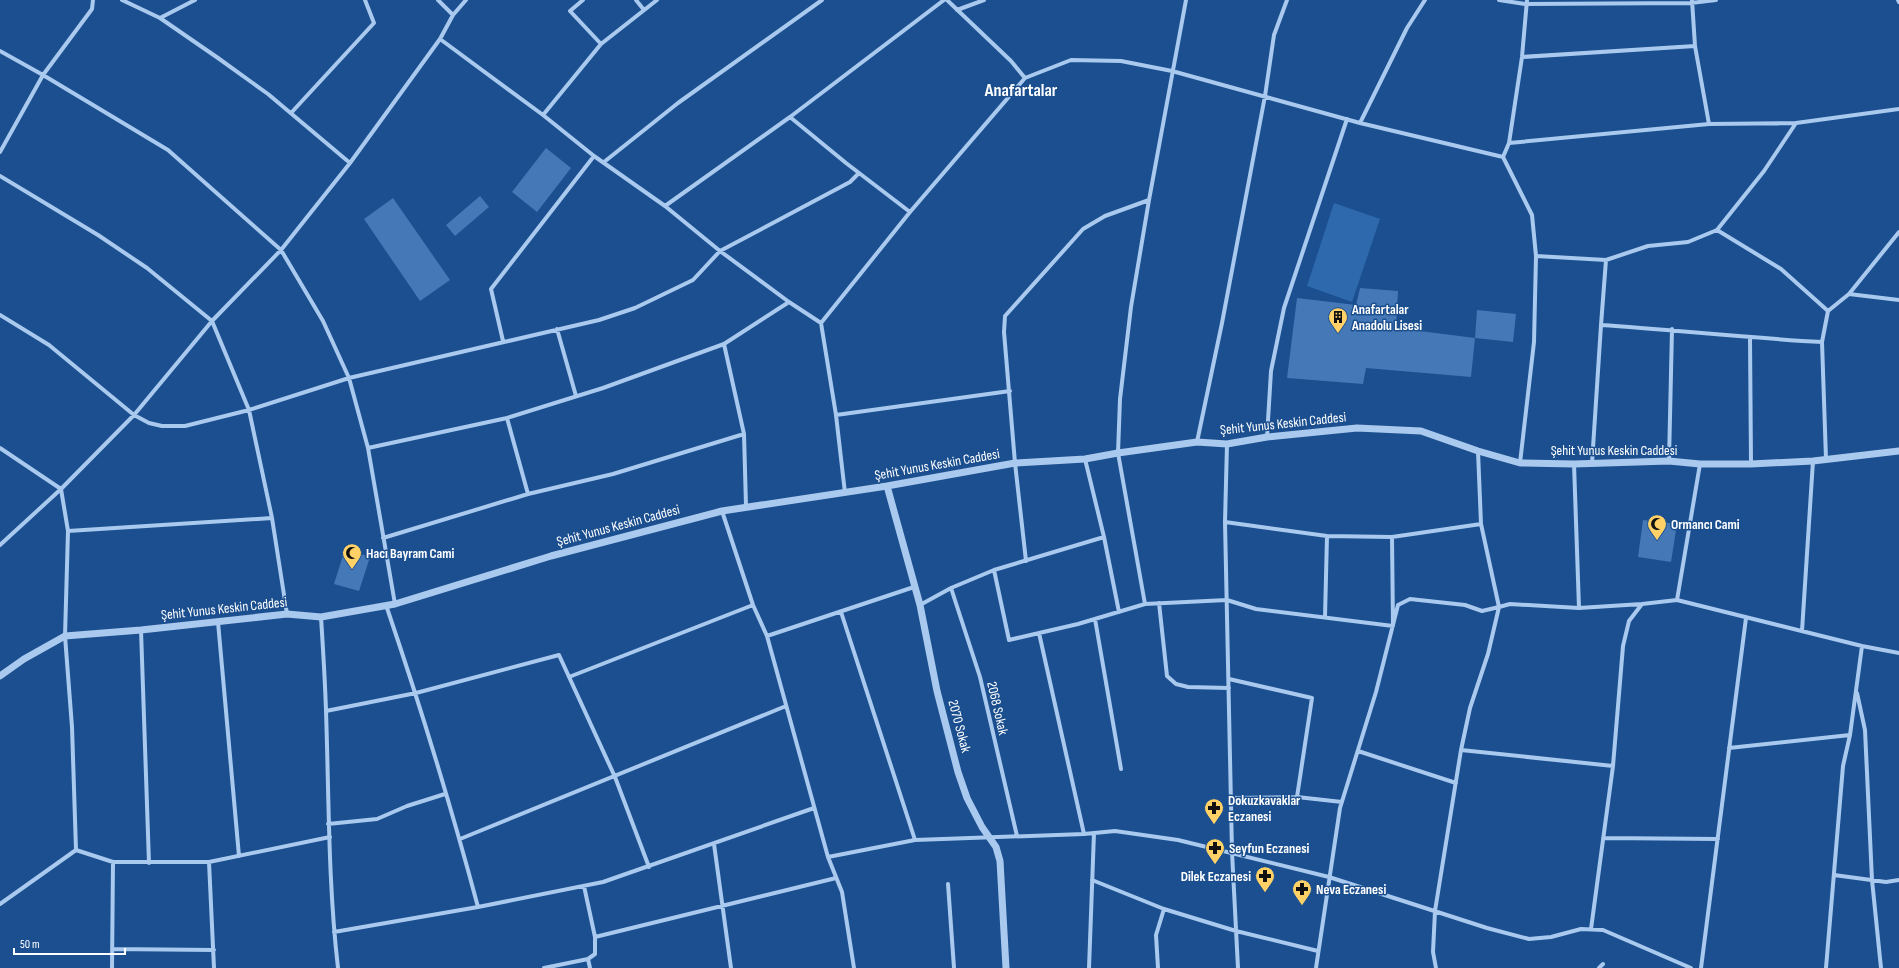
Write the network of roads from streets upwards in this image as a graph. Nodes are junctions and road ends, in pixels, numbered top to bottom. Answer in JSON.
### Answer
{"nodes":[{"id":1,"x":93,"y":0,"type":"edge"},
{"id":2,"x":122,"y":0,"type":"edge"},
{"id":3,"x":195,"y":0,"type":"edge"},
{"id":4,"x":366,"y":0,"type":"edge"},
{"id":5,"x":438,"y":0,"type":"edge"},
{"id":6,"x":466,"y":0,"type":"edge"},
{"id":7,"x":583,"y":0,"type":"edge"},
{"id":8,"x":636,"y":0,"type":"edge"},
{"id":9,"x":657,"y":0,"type":"edge"},
{"id":10,"x":822,"y":0,"type":"edge"},
{"id":11,"x":945,"y":0,"type":"edge"},
{"id":12,"x":984,"y":0,"type":"edge"},
{"id":13,"x":1186,"y":0,"type":"edge"},
{"id":14,"x":1287,"y":0,"type":"edge"},
{"id":15,"x":1425,"y":0,"type":"edge"},
{"id":16,"x":1499,"y":0,"type":"edge"},
{"id":17,"x":1716,"y":0,"type":"edge"},
{"id":18,"x":1526,"y":2,"type":"edge"},
{"id":19,"x":1691,"y":2,"type":"edge"},
{"id":20,"x":644,"y":10,"type":"junction"},
{"id":21,"x":957,"y":10,"type":"junction"},
{"id":22,"x":453,"y":14,"type":"junction"},
{"id":23,"x":160,"y":18,"type":"junction"},
{"id":24,"x":440,"y":39,"type":"junction"},
{"id":25,"x":601,"y":44,"type":"junction"},
{"id":26,"x":1695,"y":46,"type":"junction"},
{"id":27,"x":0,"y":51,"type":"edge"},
{"id":28,"x":1522,"y":57,"type":"junction"},
{"id":29,"x":1172,"y":71,"type":"junction"},
{"id":30,"x":43,"y":75,"type":"junction"},
{"id":31,"x":1026,"y":78,"type":"junction"},
{"id":32,"x":1265,"y":96,"type":"junction"},
{"id":33,"x":1899,"y":109,"type":"edge"},
{"id":34,"x":291,"y":114,"type":"junction"},
{"id":35,"x":543,"y":115,"type":"junction"},
{"id":36,"x":790,"y":117,"type":"junction"},
{"id":37,"x":1347,"y":119,"type":"junction"},
{"id":38,"x":1360,"y":123,"type":"junction"},
{"id":39,"x":1796,"y":123,"type":"junction"},
{"id":40,"x":1709,"y":124,"type":"junction"},
{"id":41,"x":1509,"y":143,"type":"junction"},
{"id":42,"x":0,"y":152,"type":"edge"},
{"id":43,"x":594,"y":156,"type":"junction"},
{"id":44,"x":1503,"y":157,"type":"junction"},
{"id":45,"x":604,"y":162,"type":"junction"},
{"id":46,"x":350,"y":163,"type":"junction"},
{"id":47,"x":859,"y":173,"type":"junction"},
{"id":48,"x":0,"y":176,"type":"edge"},
{"id":49,"x":1149,"y":200,"type":"junction"},
{"id":50,"x":665,"y":206,"type":"junction"},
{"id":51,"x":910,"y":212,"type":"junction"},
{"id":52,"x":1717,"y":230,"type":"junction"},
{"id":53,"x":1899,"y":232,"type":"edge"},
{"id":54,"x":281,"y":250,"type":"junction"},
{"id":55,"x":720,"y":251,"type":"junction"},
{"id":56,"x":1536,"y":256,"type":"junction"},
{"id":57,"x":1606,"y":260,"type":"junction"},
{"id":58,"x":1849,"y":294,"type":"junction"},
{"id":59,"x":1899,"y":300,"type":"edge"},
{"id":60,"x":789,"y":302,"type":"junction"},
{"id":61,"x":1828,"y":311,"type":"junction"},
{"id":62,"x":0,"y":315,"type":"edge"},
{"id":63,"x":212,"y":321,"type":"junction"},
{"id":64,"x":821,"y":323,"type":"junction"},
{"id":65,"x":1601,"y":325,"type":"junction"},
{"id":66,"x":557,"y":329,"type":"junction"},
{"id":67,"x":1672,"y":329,"type":"junction"},
{"id":68,"x":1750,"y":338,"type":"junction"},
{"id":69,"x":503,"y":341,"type":"junction"},
{"id":70,"x":1822,"y":342,"type":"junction"},
{"id":71,"x":724,"y":344,"type":"junction"},
{"id":72,"x":349,"y":378,"type":"junction"},
{"id":73,"x":1010,"y":391,"type":"junction"},
{"id":74,"x":576,"y":396,"type":"junction"},
{"id":75,"x":249,"y":410,"type":"junction"},
{"id":76,"x":134,"y":415,"type":"junction"},
{"id":77,"x":836,"y":415,"type":"junction"},
{"id":78,"x":507,"y":418,"type":"junction"},
{"id":79,"x":744,"y":434,"type":"junction"},
{"id":80,"x":1267,"y":437,"type":"junction"},
{"id":81,"x":1197,"y":442,"type":"junction"},
{"id":82,"x":1227,"y":444,"type":"junction"},
{"id":83,"x":0,"y":448,"type":"edge"},
{"id":84,"x":368,"y":448,"type":"junction"},
{"id":85,"x":1478,"y":451,"type":"junction"},
{"id":86,"x":1899,"y":452,"type":"edge"},
{"id":87,"x":1118,"y":453,"type":"junction"},
{"id":88,"x":1085,"y":459,"type":"junction"},
{"id":89,"x":1826,"y":459,"type":"junction"},
{"id":90,"x":1669,"y":461,"type":"junction"},
{"id":91,"x":1813,"y":461,"type":"junction"},
{"id":92,"x":1015,"y":463,"type":"junction"},
{"id":93,"x":1520,"y":463,"type":"junction"},
{"id":94,"x":1592,"y":463,"type":"junction"},
{"id":95,"x":1574,"y":464,"type":"junction"},
{"id":96,"x":1700,"y":464,"type":"junction"},
{"id":97,"x":1751,"y":464,"type":"junction"},
{"id":98,"x":887,"y":486,"type":"junction"},
{"id":99,"x":61,"y":489,"type":"junction"},
{"id":100,"x":845,"y":493,"type":"junction"},
{"id":101,"x":528,"y":494,"type":"junction"},
{"id":102,"x":746,"y":506,"type":"junction"},
{"id":103,"x":722,"y":511,"type":"junction"},
{"id":104,"x":272,"y":518,"type":"junction"},
{"id":105,"x":1225,"y":522,"type":"junction"},
{"id":106,"x":1481,"y":524,"type":"junction"},
{"id":107,"x":68,"y":531,"type":"junction"},
{"id":108,"x":1327,"y":536,"type":"junction"},
{"id":109,"x":1104,"y":537,"type":"junction"},
{"id":110,"x":1392,"y":537,"type":"junction"},
{"id":111,"x":383,"y":538,"type":"junction"},
{"id":112,"x":0,"y":545,"type":"edge"},
{"id":113,"x":1026,"y":561,"type":"junction"},
{"id":114,"x":994,"y":570,"type":"junction"},
{"id":115,"x":914,"y":587,"type":"junction"},
{"id":116,"x":951,"y":588,"type":"junction"},
{"id":117,"x":1227,"y":600,"type":"junction"},
{"id":118,"x":1677,"y":600,"type":"junction"},
{"id":119,"x":1159,"y":603,"type":"junction"},
{"id":120,"x":394,"y":604,"type":"junction"},
{"id":121,"x":1145,"y":604,"type":"junction"},
{"id":122,"x":1642,"y":604,"type":"junction"},
{"id":123,"x":386,"y":605,"type":"junction"},
{"id":124,"x":752,"y":605,"type":"junction"},
{"id":125,"x":920,"y":605,"type":"junction"},
{"id":126,"x":1499,"y":607,"type":"junction"},
{"id":127,"x":1579,"y":608,"type":"junction"},
{"id":128,"x":841,"y":612,"type":"junction"},
{"id":129,"x":1119,"y":612,"type":"junction"},
{"id":130,"x":286,"y":614,"type":"junction"},
{"id":131,"x":321,"y":617,"type":"junction"},
{"id":132,"x":1326,"y":617,"type":"junction"},
{"id":133,"x":1746,"y":618,"type":"junction"},
{"id":134,"x":1095,"y":619,"type":"junction"},
{"id":135,"x":218,"y":622,"type":"junction"},
{"id":136,"x":1393,"y":626,"type":"junction"},
{"id":137,"x":141,"y":630,"type":"junction"},
{"id":138,"x":1802,"y":631,"type":"junction"},
{"id":139,"x":1039,"y":633,"type":"junction"},
{"id":140,"x":65,"y":636,"type":"junction"},
{"id":141,"x":767,"y":636,"type":"junction"},
{"id":142,"x":1862,"y":646,"type":"junction"},
{"id":143,"x":1899,"y":653,"type":"edge"},
{"id":144,"x":0,"y":676,"type":"edge"},
{"id":145,"x":569,"y":677,"type":"junction"},
{"id":146,"x":1229,"y":679,"type":"junction"},
{"id":147,"x":1229,"y":688,"type":"junction"},
{"id":148,"x":1856,"y":689,"type":"junction"},
{"id":149,"x":416,"y":693,"type":"junction"},
{"id":150,"x":786,"y":706,"type":"junction"},
{"id":151,"x":326,"y":711,"type":"junction"},
{"id":152,"x":1850,"y":735,"type":"junction"},
{"id":153,"x":1729,"y":748,"type":"junction"},
{"id":154,"x":1461,"y":750,"type":"junction"},
{"id":155,"x":1358,"y":751,"type":"junction"},
{"id":156,"x":1613,"y":766,"type":"junction"},
{"id":157,"x":1121,"y":769,"type":"dead end"},
{"id":158,"x":615,"y":776,"type":"junction"},
{"id":159,"x":1456,"y":783,"type":"junction"},
{"id":160,"x":445,"y":794,"type":"junction"},
{"id":161,"x":1297,"y":797,"type":"junction"},
{"id":162,"x":1231,"y":798,"type":"junction"},
{"id":163,"x":1342,"y":802,"type":"junction"},
{"id":164,"x":814,"y":808,"type":"junction"},
{"id":165,"x":328,"y":824,"type":"junction"},
{"id":166,"x":1094,"y":833,"type":"junction"},
{"id":167,"x":1084,"y":834,"type":"junction"},
{"id":168,"x":1017,"y":836,"type":"junction"},
{"id":169,"x":330,"y":837,"type":"junction"},
{"id":170,"x":990,"y":837,"type":"junction"},
{"id":171,"x":460,"y":838,"type":"junction"},
{"id":172,"x":1603,"y":838,"type":"junction"},
{"id":173,"x":915,"y":840,"type":"junction"},
{"id":174,"x":1718,"y":840,"type":"junction"},
{"id":175,"x":714,"y":844,"type":"junction"},
{"id":176,"x":76,"y":850,"type":"junction"},
{"id":177,"x":1232,"y":852,"type":"junction"},
{"id":178,"x":239,"y":856,"type":"junction"},
{"id":179,"x":828,"y":856,"type":"junction"},
{"id":180,"x":112,"y":862,"type":"junction"},
{"id":181,"x":209,"y":862,"type":"junction"},
{"id":182,"x":149,"y":863,"type":"junction"},
{"id":183,"x":649,"y":867,"type":"junction"},
{"id":184,"x":1834,"y":875,"type":"junction"},
{"id":185,"x":1329,"y":877,"type":"junction"},
{"id":186,"x":836,"y":878,"type":"junction"},
{"id":187,"x":1092,"y":880,"type":"junction"},
{"id":188,"x":1872,"y":880,"type":"junction"},
{"id":189,"x":1899,"y":880,"type":"edge"},
{"id":190,"x":948,"y":884,"type":"dead end"},
{"id":191,"x":584,"y":886,"type":"junction"},
{"id":192,"x":0,"y":904,"type":"edge"},
{"id":193,"x":722,"y":905,"type":"junction"},
{"id":194,"x":478,"y":907,"type":"junction"},
{"id":195,"x":1164,"y":909,"type":"junction"},
{"id":196,"x":1435,"y":911,"type":"junction"},
{"id":197,"x":1591,"y":929,"type":"junction"},
{"id":198,"x":1236,"y":930,"type":"junction"},
{"id":199,"x":334,"y":932,"type":"junction"},
{"id":200,"x":596,"y":937,"type":"junction"},
{"id":201,"x":112,"y":948,"type":"junction"},
{"id":202,"x":214,"y":950,"type":"junction"},
{"id":203,"x":1318,"y":951,"type":"junction"},
{"id":204,"x":588,"y":959,"type":"junction"},
{"id":205,"x":1603,"y":964,"type":"dead end"},
{"id":206,"x":112,"y":968,"type":"edge"},
{"id":207,"x":214,"y":968,"type":"edge"},
{"id":208,"x":338,"y":968,"type":"edge"},
{"id":209,"x":544,"y":968,"type":"edge"},
{"id":210,"x":590,"y":968,"type":"edge"},
{"id":211,"x":731,"y":968,"type":"edge"},
{"id":212,"x":854,"y":968,"type":"edge"},
{"id":213,"x":954,"y":968,"type":"edge"},
{"id":214,"x":1006,"y":968,"type":"edge"},
{"id":215,"x":1089,"y":968,"type":"edge"},
{"id":216,"x":1158,"y":968,"type":"edge"},
{"id":217,"x":1238,"y":968,"type":"edge"},
{"id":218,"x":1316,"y":968,"type":"edge"},
{"id":219,"x":1436,"y":968,"type":"edge"},
{"id":220,"x":1599,"y":968,"type":"edge"},
{"id":221,"x":1691,"y":968,"type":"edge"},
{"id":222,"x":1701,"y":968,"type":"edge"},
{"id":223,"x":1826,"y":968,"type":"edge"},
{"id":224,"x":1881,"y":968,"type":"edge"}],
"edges":[{"from":1,"to":30,"type":"street"},
{"from":2,"to":23,"type":"street"},
{"from":3,"to":23,"type":"street"},
{"from":4,"to":34,"type":"street"},
{"from":5,"to":22,"type":"street"},
{"from":6,"to":22,"type":"street"},
{"from":7,"to":25,"type":"street"},
{"from":8,"to":20,"type":"street"},
{"from":9,"to":20,"type":"street"},
{"from":10,"to":45,"type":"street"},
{"from":11,"to":21,"type":"street"},
{"from":11,"to":36,"type":"street"},
{"from":12,"to":21,"type":"street"},
{"from":13,"to":29,"type":"street"},
{"from":14,"to":32,"type":"street"},
{"from":15,"to":38,"type":"street"},
{"from":16,"to":18,"type":"street"},
{"from":17,"to":19,"type":"street"},
{"from":18,"to":19,"type":"street"},
{"from":18,"to":28,"type":"street"},
{"from":19,"to":26,"type":"street"},
{"from":20,"to":25,"type":"street"},
{"from":21,"to":31,"type":"street"},
{"from":22,"to":24,"type":"street"},
{"from":23,"to":34,"type":"street"},
{"from":24,"to":35,"type":"street"},
{"from":24,"to":46,"type":"street"},
{"from":25,"to":35,"type":"street"},
{"from":26,"to":28,"type":"street"},
{"from":26,"to":40,"type":"street"},
{"from":27,"to":30,"type":"street"},
{"from":28,"to":41,"type":"street"},
{"from":29,"to":31,"type":"street"},
{"from":29,"to":32,"type":"street"},
{"from":29,"to":49,"type":"street"},
{"from":30,"to":42,"type":"street"},
{"from":30,"to":54,"type":"street"},
{"from":31,"to":51,"type":"street"},
{"from":32,"to":37,"type":"street"},
{"from":32,"to":81,"type":"street"},
{"from":33,"to":39,"type":"street"},
{"from":34,"to":46,"type":"street"},
{"from":35,"to":43,"type":"street"},
{"from":36,"to":47,"type":"street"},
{"from":36,"to":50,"type":"street"},
{"from":37,"to":38,"type":"street"},
{"from":37,"to":80,"type":"street"},
{"from":38,"to":44,"type":"street"},
{"from":39,"to":40,"type":"street"},
{"from":39,"to":52,"type":"street"},
{"from":40,"to":41,"type":"street"},
{"from":41,"to":44,"type":"street"},
{"from":43,"to":45,"type":"street"},
{"from":43,"to":69,"type":"street"},
{"from":44,"to":56,"type":"street"},
{"from":45,"to":50,"type":"street"},
{"from":46,"to":54,"type":"street"},
{"from":47,"to":51,"type":"street"},
{"from":47,"to":55,"type":"street"},
{"from":48,"to":63,"type":"street"},
{"from":49,"to":73,"type":"street"},
{"from":49,"to":87,"type":"street"},
{"from":50,"to":55,"type":"street"},
{"from":51,"to":64,"type":"street"},
{"from":52,"to":57,"type":"street"},
{"from":52,"to":61,"type":"street"},
{"from":53,"to":58,"type":"street"},
{"from":54,"to":63,"type":"street"},
{"from":54,"to":72,"type":"street"},
{"from":55,"to":60,"type":"street"},
{"from":55,"to":66,"type":"street"},
{"from":56,"to":57,"type":"street"},
{"from":56,"to":93,"type":"street"},
{"from":57,"to":65,"type":"street"},
{"from":58,"to":59,"type":"street"},
{"from":58,"to":61,"type":"street"},
{"from":60,"to":64,"type":"street"},
{"from":60,"to":71,"type":"street"},
{"from":61,"to":70,"type":"street"},
{"from":62,"to":76,"type":"street"},
{"from":63,"to":75,"type":"street"},
{"from":63,"to":76,"type":"street"},
{"from":64,"to":77,"type":"street"},
{"from":65,"to":67,"type":"street"},
{"from":65,"to":94,"type":"street"},
{"from":66,"to":69,"type":"street"},
{"from":66,"to":74,"type":"street"},
{"from":67,"to":68,"type":"street"},
{"from":67,"to":90,"type":"street"},
{"from":68,"to":70,"type":"street"},
{"from":68,"to":97,"type":"street"},
{"from":69,"to":72,"type":"street"},
{"from":70,"to":89,"type":"street"},
{"from":71,"to":74,"type":"street"},
{"from":71,"to":79,"type":"street"},
{"from":72,"to":75,"type":"street"},
{"from":72,"to":84,"type":"street"},
{"from":73,"to":77,"type":"street"},
{"from":73,"to":92,"type":"street"},
{"from":74,"to":78,"type":"street"},
{"from":75,"to":76,"type":"street"},
{"from":75,"to":104,"type":"street"},
{"from":76,"to":99,"type":"street"},
{"from":77,"to":100,"type":"street"},
{"from":78,"to":84,"type":"street"},
{"from":78,"to":101,"type":"street"},
{"from":79,"to":101,"type":"street"},
{"from":79,"to":102,"type":"street"},
{"from":80,"to":82,"type":"street","name":"Şehit Yunus Keskin Caddesi"},
{"from":80,"to":85,"type":"street","name":"Şehit Yunus Keskin Caddesi"},
{"from":81,"to":82,"type":"street","name":"Şehit Yunus Keskin Caddesi"},
{"from":81,"to":87,"type":"street","name":"Şehit Yunus Keskin Caddesi"},
{"from":82,"to":105,"type":"street"},
{"from":83,"to":99,"type":"street"},
{"from":84,"to":111,"type":"street"},
{"from":85,"to":93,"type":"street","name":"Şehit Yunus Keskin Caddesi"},
{"from":85,"to":106,"type":"street"},
{"from":86,"to":89,"type":"street","name":"Şehit Yunus Keskin Caddesi"},
{"from":87,"to":88,"type":"street","name":"Şehit Yunus Keskin Caddesi"},
{"from":87,"to":121,"type":"street"},
{"from":88,"to":92,"type":"street","name":"Şehit Yunus Keskin Caddesi"},
{"from":88,"to":109,"type":"street"},
{"from":89,"to":91,"type":"street","name":"Şehit Yunus Keskin Caddesi"},
{"from":90,"to":94,"type":"street","name":"Şehit Yunus Keskin Caddesi"},
{"from":90,"to":96,"type":"street","name":"Şehit Yunus Keskin Caddesi"},
{"from":91,"to":97,"type":"street","name":"Şehit Yunus Keskin Caddesi"},
{"from":91,"to":138,"type":"street"},
{"from":92,"to":98,"type":"street","name":"Şehit Yunus Keskin Caddesi"},
{"from":92,"to":113,"type":"street"},
{"from":93,"to":95,"type":"street","name":"Şehit Yunus Keskin Caddesi"},
{"from":94,"to":95,"type":"street","name":"Şehit Yunus Keskin Caddesi"},
{"from":95,"to":127,"type":"street"},
{"from":96,"to":97,"type":"street","name":"Şehit Yunus Keskin Caddesi"},
{"from":96,"to":118,"type":"street"},
{"from":98,"to":100,"type":"street","name":"Şehit Yunus Keskin Caddesi"},
{"from":98,"to":115,"type":"street","name":"2070 Sokak"},
{"from":99,"to":107,"type":"street"},
{"from":99,"to":112,"type":"street"},
{"from":100,"to":102,"type":"street","name":"Şehit Yunus Keskin Caddesi"},
{"from":101,"to":111,"type":"street"},
{"from":102,"to":103,"type":"street","name":"Şehit Yunus Keskin Caddesi"},
{"from":103,"to":120,"type":"street","name":"Şehit Yunus Keskin Caddesi"},
{"from":103,"to":124,"type":"street"},
{"from":104,"to":107,"type":"street"},
{"from":104,"to":130,"type":"street"},
{"from":105,"to":108,"type":"street"},
{"from":105,"to":117,"type":"street"},
{"from":106,"to":110,"type":"street"},
{"from":106,"to":126,"type":"street"},
{"from":107,"to":140,"type":"street"},
{"from":108,"to":110,"type":"street"},
{"from":108,"to":132,"type":"street"},
{"from":109,"to":113,"type":"street"},
{"from":109,"to":129,"type":"street"},
{"from":110,"to":136,"type":"street"},
{"from":111,"to":120,"type":"street"},
{"from":113,"to":114,"type":"street"},
{"from":114,"to":116,"type":"street"},
{"from":114,"to":139,"type":"street"},
{"from":115,"to":125,"type":"street","name":"2070 Sokak"},
{"from":115,"to":128,"type":"street"},
{"from":116,"to":125,"type":"street"},
{"from":116,"to":168,"type":"street","name":"2068 Sokak"},
{"from":117,"to":119,"type":"street"},
{"from":117,"to":132,"type":"street"},
{"from":117,"to":146,"type":"street"},
{"from":118,"to":122,"type":"street"},
{"from":118,"to":133,"type":"street"},
{"from":119,"to":121,"type":"street"},
{"from":119,"to":147,"type":"street"},
{"from":120,"to":123,"type":"street","name":"Şehit Yunus Keskin Caddesi"},
{"from":121,"to":129,"type":"street"},
{"from":122,"to":127,"type":"street"},
{"from":122,"to":156,"type":"street"},
{"from":123,"to":131,"type":"street","name":"Şehit Yunus Keskin Caddesi"},
{"from":123,"to":149,"type":"street"},
{"from":124,"to":141,"type":"street"},
{"from":124,"to":145,"type":"street"},
{"from":125,"to":170,"type":"street","name":"2070 Sokak"},
{"from":126,"to":127,"type":"street"},
{"from":126,"to":136,"type":"street"},
{"from":126,"to":154,"type":"street"},
{"from":128,"to":141,"type":"street"},
{"from":128,"to":173,"type":"street"},
{"from":129,"to":134,"type":"street"},
{"from":130,"to":131,"type":"street","name":"Şehit Yunus Keskin Caddesi"},
{"from":130,"to":135,"type":"street","name":"Şehit Yunus Keskin Caddesi"},
{"from":131,"to":151,"type":"street"},
{"from":132,"to":136,"type":"street"},
{"from":133,"to":138,"type":"street"},
{"from":133,"to":153,"type":"street"},
{"from":134,"to":139,"type":"street"},
{"from":134,"to":157,"type":"street"},
{"from":135,"to":137,"type":"street","name":"Şehit Yunus Keskin Caddesi"},
{"from":135,"to":178,"type":"street"},
{"from":136,"to":155,"type":"street"},
{"from":137,"to":140,"type":"street","name":"Şehit Yunus Keskin Caddesi"},
{"from":137,"to":182,"type":"street"},
{"from":138,"to":142,"type":"street"},
{"from":139,"to":167,"type":"street"},
{"from":140,"to":144,"type":"street","name":"Şehit Yunus Keskin Caddesi"},
{"from":140,"to":176,"type":"street"},
{"from":141,"to":150,"type":"street"},
{"from":142,"to":143,"type":"street"},
{"from":142,"to":148,"type":"street"},
{"from":145,"to":149,"type":"street"},
{"from":145,"to":158,"type":"street"},
{"from":146,"to":147,"type":"street"},
{"from":146,"to":161,"type":"street"},
{"from":147,"to":162,"type":"street"},
{"from":148,"to":152,"type":"street"},
{"from":148,"to":188,"type":"street"},
{"from":149,"to":151,"type":"street"},
{"from":149,"to":160,"type":"street"},
{"from":150,"to":158,"type":"street"},
{"from":150,"to":164,"type":"street"},
{"from":151,"to":165,"type":"street"},
{"from":152,"to":153,"type":"street"},
{"from":152,"to":184,"type":"street"},
{"from":153,"to":174,"type":"street"},
{"from":154,"to":156,"type":"street"},
{"from":154,"to":159,"type":"street"},
{"from":155,"to":159,"type":"street"},
{"from":155,"to":163,"type":"street"},
{"from":156,"to":172,"type":"street"},
{"from":158,"to":171,"type":"street"},
{"from":158,"to":183,"type":"street"},
{"from":159,"to":196,"type":"street"},
{"from":160,"to":165,"type":"street"},
{"from":160,"to":171,"type":"street"},
{"from":161,"to":162,"type":"street"},
{"from":161,"to":163,"type":"street"},
{"from":162,"to":177,"type":"street"},
{"from":163,"to":185,"type":"street"},
{"from":164,"to":175,"type":"street"},
{"from":164,"to":179,"type":"street"},
{"from":165,"to":169,"type":"street"},
{"from":166,"to":167,"type":"street"},
{"from":166,"to":177,"type":"street"},
{"from":166,"to":187,"type":"street"},
{"from":167,"to":168,"type":"street"},
{"from":168,"to":170,"type":"street"},
{"from":169,"to":178,"type":"street"},
{"from":169,"to":199,"type":"street"},
{"from":170,"to":173,"type":"street"},
{"from":170,"to":214,"type":"street","name":"2070 Sokak"},
{"from":171,"to":194,"type":"street"},
{"from":172,"to":174,"type":"street"},
{"from":172,"to":197,"type":"street"},
{"from":173,"to":179,"type":"street"},
{"from":174,"to":222,"type":"street"},
{"from":175,"to":183,"type":"street"},
{"from":175,"to":193,"type":"street"},
{"from":176,"to":180,"type":"street"},
{"from":176,"to":192,"type":"street"},
{"from":177,"to":185,"type":"street"},
{"from":177,"to":198,"type":"street"},
{"from":178,"to":181,"type":"street"},
{"from":179,"to":186,"type":"street"},
{"from":180,"to":182,"type":"street"},
{"from":180,"to":201,"type":"street"},
{"from":181,"to":182,"type":"street"},
{"from":181,"to":202,"type":"street"},
{"from":183,"to":191,"type":"street"},
{"from":184,"to":188,"type":"street"},
{"from":184,"to":223,"type":"street"},
{"from":185,"to":196,"type":"street"},
{"from":185,"to":203,"type":"street"},
{"from":186,"to":193,"type":"street"},
{"from":186,"to":212,"type":"street"},
{"from":187,"to":195,"type":"street"},
{"from":187,"to":215,"type":"street"},
{"from":188,"to":189,"type":"street"},
{"from":188,"to":224,"type":"street"},
{"from":190,"to":213,"type":"street"},
{"from":191,"to":194,"type":"street"},
{"from":191,"to":200,"type":"street"},
{"from":193,"to":200,"type":"street"},
{"from":193,"to":211,"type":"street"},
{"from":194,"to":199,"type":"street"},
{"from":195,"to":198,"type":"street"},
{"from":195,"to":216,"type":"street"},
{"from":196,"to":197,"type":"street"},
{"from":196,"to":219,"type":"street"},
{"from":197,"to":221,"type":"street"},
{"from":198,"to":203,"type":"street"},
{"from":198,"to":217,"type":"street"},
{"from":199,"to":208,"type":"street"},
{"from":200,"to":204,"type":"street"},
{"from":201,"to":202,"type":"street"},
{"from":201,"to":206,"type":"street"},
{"from":202,"to":207,"type":"street"},
{"from":203,"to":218,"type":"street"},
{"from":204,"to":209,"type":"street"},
{"from":204,"to":210,"type":"street"},
{"from":205,"to":220,"type":"street"}]}
